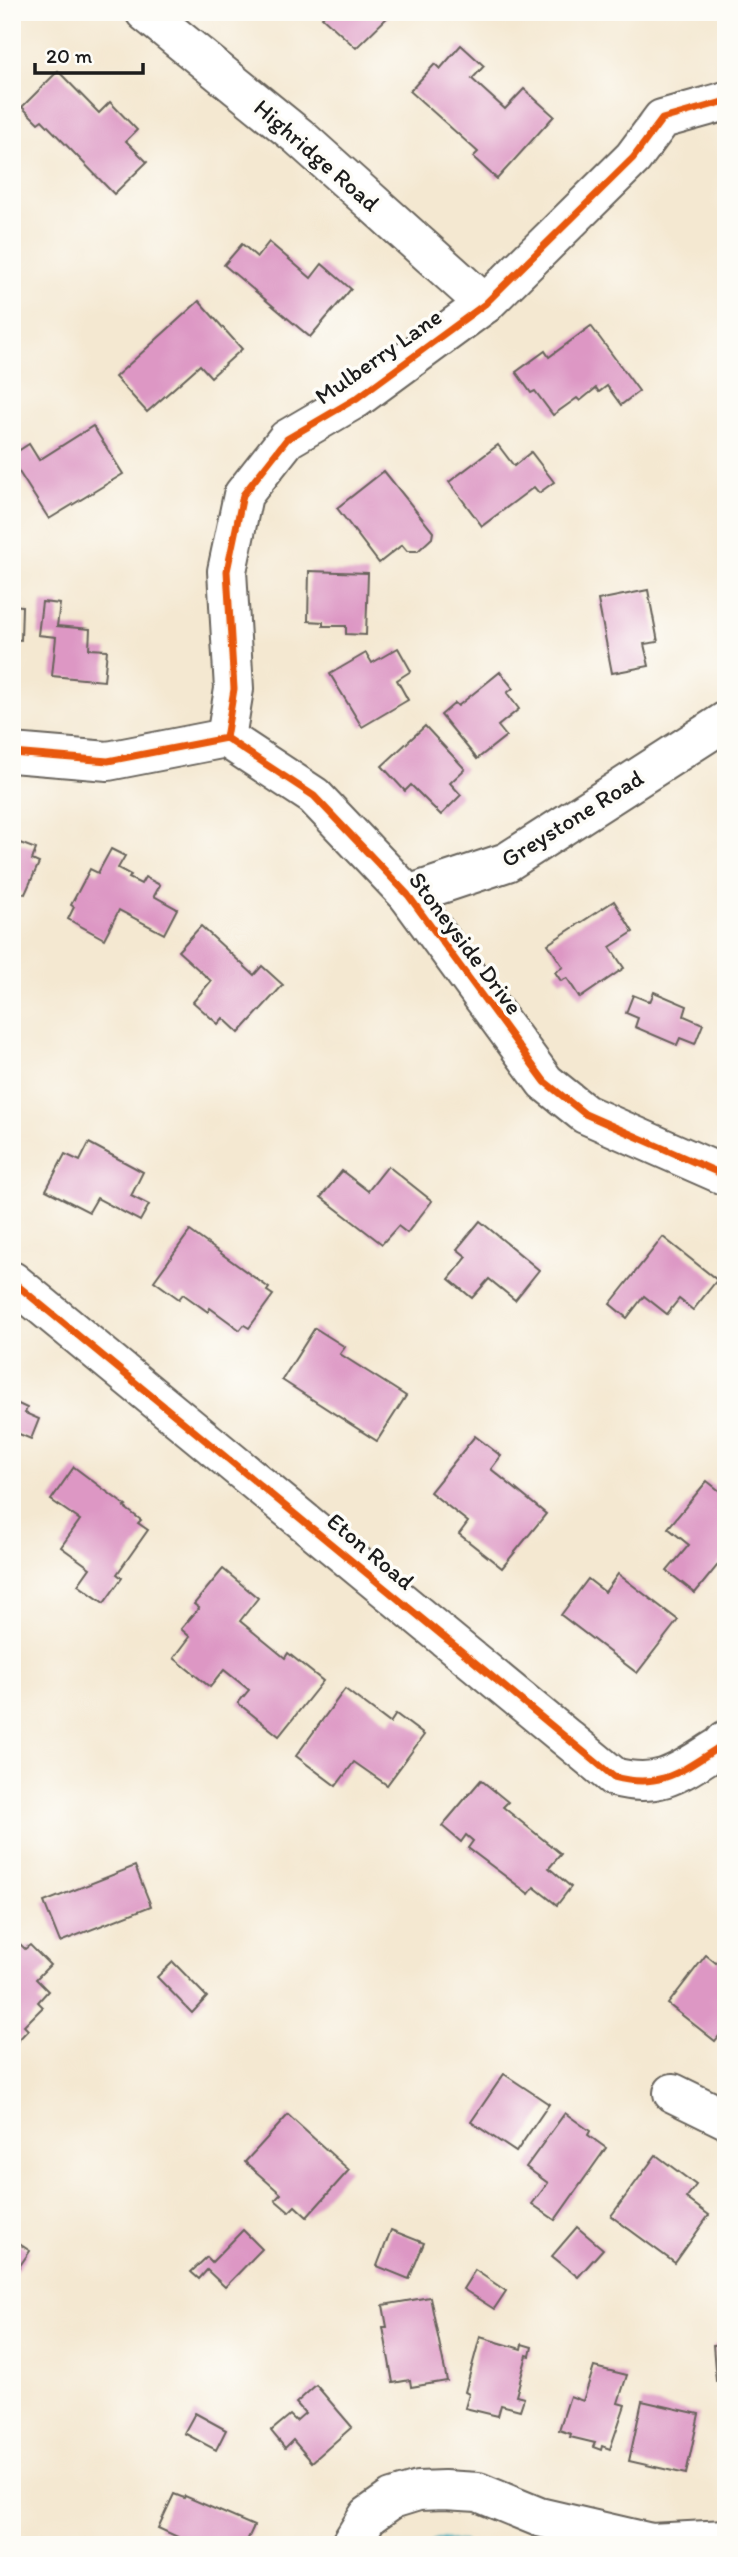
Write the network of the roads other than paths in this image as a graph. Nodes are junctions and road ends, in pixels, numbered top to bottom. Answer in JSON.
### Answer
{"nodes":[{"id":1,"x":145,"y":12,"type":"edge"},
{"id":2,"x":726,"y":101,"type":"edge"},
{"id":3,"x":485,"y":304,"type":"junction"},
{"id":4,"x":726,"y":721,"type":"edge"},
{"id":5,"x":226,"y":738,"type":"junction"},
{"id":6,"x":12,"y":753,"type":"edge"},
{"id":7,"x":408,"y":895,"type":"junction"},
{"id":8,"x":726,"y":1176,"type":"edge"},
{"id":9,"x":12,"y":1281,"type":"edge"},
{"id":10,"x":723,"y":1743,"type":"edge"},
{"id":11,"x":673,"y":2093,"type":"dead end"},
{"id":12,"x":726,"y":2119,"type":"edge"},
{"id":13,"x":726,"y":2539,"type":"edge"},
{"id":14,"x":350,"y":2545,"type":"edge"}],
"edges":[{"from":1,"to":3,"type":"street","name":"Highridge Road"},
{"from":2,"to":3,"type":"street","name":"Mulberry Lane"},
{"from":3,"to":5,"type":"street","name":"Mulberry Lane"},
{"from":4,"to":7,"type":"street","name":"Greystone Road"},
{"from":5,"to":6,"type":"street"},
{"from":5,"to":7,"type":"street","name":"Stoneyside Drive"},
{"from":7,"to":8,"type":"street","name":"Stoneyside Drive"},
{"from":9,"to":10,"type":"street","name":"Eton Road"},
{"from":11,"to":12,"type":"street"},
{"from":13,"to":14,"type":"street"}]}
